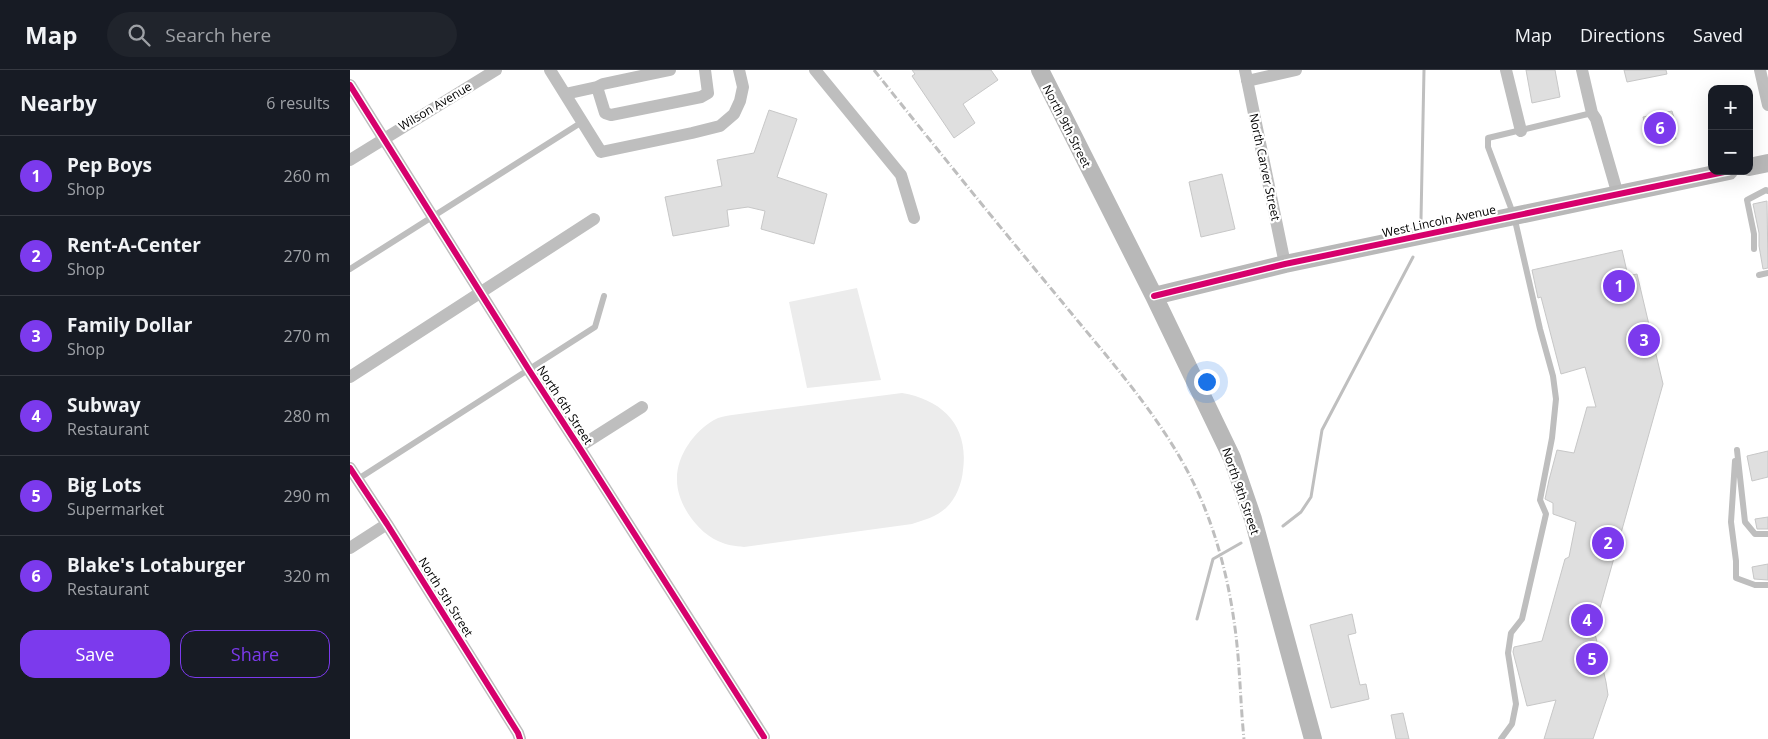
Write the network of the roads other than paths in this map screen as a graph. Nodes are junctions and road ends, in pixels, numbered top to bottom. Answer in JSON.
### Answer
{"nodes":[{"id":1,"x":496,"y":70,"type":"edge"},
{"id":2,"x":550,"y":70,"type":"edge"},
{"id":3,"x":670,"y":70,"type":"edge"},
{"id":4,"x":705,"y":70,"type":"edge"},
{"id":5,"x":739,"y":70,"type":"edge"},
{"id":6,"x":814,"y":70,"type":"edge"},
{"id":7,"x":1040,"y":70,"type":"edge"},
{"id":8,"x":1296,"y":70,"type":"edge"},
{"id":9,"x":1506,"y":70,"type":"edge"},
{"id":10,"x":1582,"y":70,"type":"edge"},
{"id":11,"x":1760,"y":70,"type":"edge"},
{"id":12,"x":1246,"y":75,"type":"edge"},
{"id":13,"x":350,"y":84,"type":"edge"},
{"id":14,"x":597,"y":87,"type":"junction"},
{"id":15,"x":565,"y":94,"type":"junction"},
{"id":16,"x":1768,"y":105,"type":"edge"},
{"id":17,"x":1592,"y":113,"type":"junction"},
{"id":18,"x":582,"y":122,"type":"junction"},
{"id":19,"x":1521,"y":131,"type":"junction"},
{"id":20,"x":384,"y":137,"type":"junction"},
{"id":21,"x":350,"y":160,"type":"edge"},
{"id":22,"x":1768,"y":163,"type":"edge"},
{"id":23,"x":1753,"y":166,"type":"edge"},
{"id":24,"x":1710,"y":175,"type":"edge"},
{"id":25,"x":1768,"y":191,"type":"edge"},
{"id":26,"x":1618,"y":194,"type":"junction"},
{"id":27,"x":1514,"y":216,"type":"junction"},
{"id":28,"x":432,"y":217,"type":"junction"},
{"id":29,"x":914,"y":218,"type":"dead end"},
{"id":30,"x":594,"y":219,"type":"dead end"},
{"id":31,"x":1754,"y":249,"type":"dead end"},
{"id":32,"x":1285,"y":264,"type":"junction"},
{"id":33,"x":350,"y":269,"type":"edge"},
{"id":34,"x":1768,"y":273,"type":"edge"},
{"id":35,"x":1759,"y":275,"type":"dead end"},
{"id":36,"x":480,"y":294,"type":"junction"},
{"id":37,"x":604,"y":296,"type":"dead end"},
{"id":38,"x":1154,"y":296,"type":"junction"},
{"id":39,"x":529,"y":370,"type":"junction"},
{"id":40,"x":350,"y":377,"type":"edge"},
{"id":41,"x":642,"y":407,"type":"dead end"},
{"id":42,"x":579,"y":447,"type":"junction"},
{"id":43,"x":1737,"y":450,"type":"dead end"},
{"id":44,"x":1735,"y":461,"type":"dead end"},
{"id":45,"x":350,"y":468,"type":"edge"},
{"id":46,"x":358,"y":480,"type":"junction"},
{"id":47,"x":387,"y":524,"type":"junction"},
{"id":48,"x":1768,"y":534,"type":"edge"},
{"id":49,"x":350,"y":548,"type":"edge"},
{"id":50,"x":1768,"y":585,"type":"edge"},
{"id":51,"x":764,"y":737,"type":"dead end"},
{"id":52,"x":520,"y":739,"type":"edge"},
{"id":53,"x":1313,"y":739,"type":"edge"},
{"id":54,"x":1501,"y":739,"type":"edge"}],
"edges":[{"from":1,"to":20,"type":"street","name":"Wilson Avenue"},
{"from":2,"to":15,"type":"street"},
{"from":3,"to":14,"type":"street"},
{"from":4,"to":14,"type":"street"},
{"from":5,"to":18,"type":"street"},
{"from":6,"to":29,"type":"street"},
{"from":7,"to":38,"type":"main road","name":"North 9th Street"},
{"from":8,"to":12,"type":"street"},
{"from":9,"to":19,"type":"street"},
{"from":10,"to":17,"type":"street"},
{"from":11,"to":16,"type":"street"},
{"from":12,"to":32,"type":"street","name":"North Carver Street"},
{"from":13,"to":20,"type":"street","name":"North 6th Street"},
{"from":14,"to":15,"type":"street"},
{"from":15,"to":18,"type":"street"},
{"from":17,"to":19,"type":"lane"},
{"from":17,"to":26,"type":"street"},
{"from":18,"to":28,"type":"lane"},
{"from":19,"to":27,"type":"lane"},
{"from":20,"to":21,"type":"street","name":"Wilson Avenue"},
{"from":20,"to":28,"type":"street","name":"North 6th Street"},
{"from":22,"to":23,"type":"main road"},
{"from":24,"to":26,"type":"main road","name":"West Lincoln Avenue"},
{"from":25,"to":31,"type":"lane"},
{"from":26,"to":27,"type":"main road","name":"West Lincoln Avenue"},
{"from":27,"to":32,"type":"main road","name":"West Lincoln Avenue"},
{"from":27,"to":54,"type":"lane"},
{"from":28,"to":33,"type":"lane"},
{"from":28,"to":36,"type":"street","name":"North 6th Street"},
{"from":30,"to":36,"type":"street"},
{"from":32,"to":38,"type":"main road","name":"West Lincoln Avenue"},
{"from":34,"to":35,"type":"lane"},
{"from":36,"to":39,"type":"street","name":"North 6th Street"},
{"from":36,"to":40,"type":"street"},
{"from":37,"to":39,"type":"lane"},
{"from":38,"to":53,"type":"main road","name":"North 9th Street"},
{"from":39,"to":42,"type":"street","name":"North 6th Street"},
{"from":39,"to":46,"type":"lane"},
{"from":41,"to":42,"type":"street"},
{"from":42,"to":51,"type":"street","name":"North 6th Street"},
{"from":43,"to":48,"type":"lane"},
{"from":44,"to":50,"type":"lane"},
{"from":45,"to":46,"type":"street","name":"North 5th Street"},
{"from":46,"to":47,"type":"street","name":"North 5th Street"},
{"from":47,"to":49,"type":"street"},
{"from":47,"to":52,"type":"street","name":"North 5th Street"}]}
